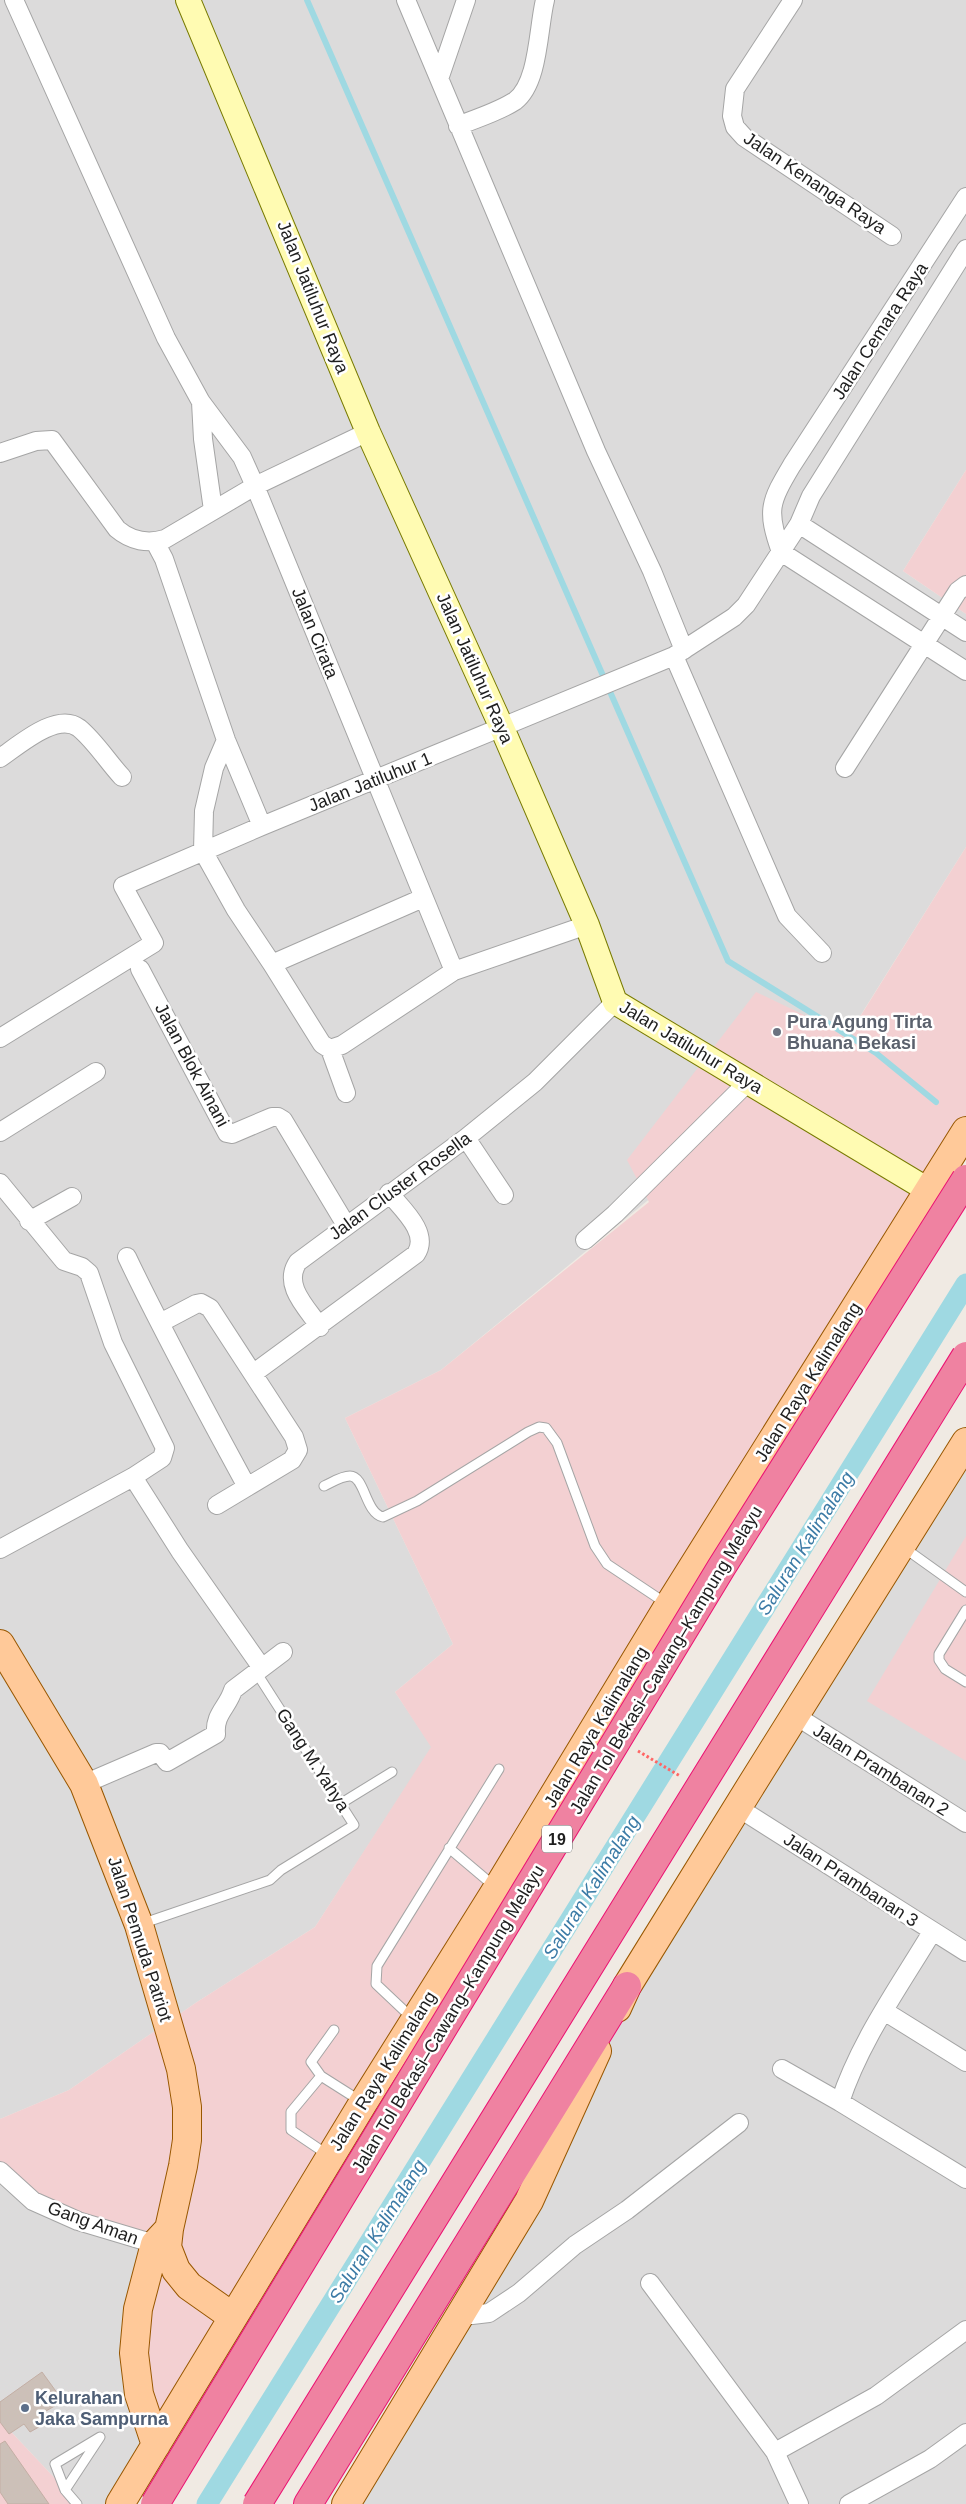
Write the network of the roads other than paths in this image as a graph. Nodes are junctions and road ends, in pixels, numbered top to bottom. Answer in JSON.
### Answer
{"nodes":[{"id":1,"x":14,"y":0,"type":"edge"},
{"id":2,"x":188,"y":0,"type":"edge"},
{"id":3,"x":406,"y":0,"type":"edge"},
{"id":4,"x":466,"y":0,"type":"edge"},
{"id":5,"x":545,"y":0,"type":"edge"},
{"id":6,"x":793,"y":0,"type":"edge"},
{"id":7,"x":440,"y":76,"type":"junction"},
{"id":8,"x":458,"y":126,"type":"junction"},
{"id":9,"x":966,"y":197,"type":"edge"},
{"id":10,"x":892,"y":236,"type":"dead end"},
{"id":11,"x":966,"y":249,"type":"edge"},
{"id":12,"x":926,"y":260,"type":"junction"},
{"id":13,"x":949,"y":276,"type":"junction"},
{"id":14,"x":201,"y":402,"type":"junction"},
{"id":15,"x":368,"y":432,"type":"junction"},
{"id":16,"x":0,"y":453,"type":"edge"},
{"id":17,"x":255,"y":486,"type":"junction"},
{"id":18,"x":213,"y":510,"type":"junction"},
{"id":19,"x":799,"y":524,"type":"junction"},
{"id":20,"x":156,"y":542,"type":"junction"},
{"id":21,"x":781,"y":552,"type":"junction"},
{"id":22,"x":966,"y":585,"type":"edge"},
{"id":23,"x":943,"y":618,"type":"junction"},
{"id":24,"x":966,"y":632,"type":"edge"},
{"id":25,"x":926,"y":645,"type":"junction"},
{"id":26,"x":679,"y":653,"type":"junction"},
{"id":27,"x":966,"y":671,"type":"edge"},
{"id":28,"x":502,"y":728,"type":"junction"},
{"id":29,"x":226,"y":740,"type":"junction"},
{"id":30,"x":0,"y":758,"type":"edge"},
{"id":31,"x":845,"y":768,"type":"dead end"},
{"id":32,"x":122,"y":778,"type":"dead end"},
{"id":33,"x":375,"y":779,"type":"junction"},
{"id":34,"x":262,"y":826,"type":"junction"},
{"id":35,"x":203,"y":852,"type":"junction"},
{"id":36,"x":423,"y":898,"type":"junction"},
{"id":37,"x":587,"y":925,"type":"junction"},
{"id":38,"x":822,"y":953,"type":"dead end"},
{"id":39,"x":272,"y":964,"type":"junction"},
{"id":40,"x":140,"y":968,"type":"dead end"},
{"id":41,"x":454,"y":972,"type":"junction"},
{"id":42,"x":614,"y":1002,"type":"junction"},
{"id":43,"x":0,"y":1038,"type":"edge"},
{"id":44,"x":330,"y":1049,"type":"junction"},
{"id":45,"x":96,"y":1072,"type":"dead end"},
{"id":46,"x":748,"y":1082,"type":"junction"},
{"id":47,"x":346,"y":1093,"type":"dead end"},
{"id":48,"x":966,"y":1131,"type":"edge"},
{"id":49,"x":0,"y":1132,"type":"edge"},
{"id":50,"x":466,"y":1138,"type":"junction"},
{"id":51,"x":966,"y":1179,"type":"edge"},
{"id":52,"x":0,"y":1183,"type":"edge"},
{"id":53,"x":928,"y":1190,"type":"junction"},
{"id":54,"x":389,"y":1193,"type":"junction"},
{"id":55,"x":504,"y":1195,"type":"dead end"},
{"id":56,"x":72,"y":1196,"type":"dead end"},
{"id":57,"x":29,"y":1221,"type":"junction"},
{"id":58,"x":346,"y":1225,"type":"junction"},
{"id":59,"x":585,"y":1240,"type":"dead end"},
{"id":60,"x":127,"y":1257,"type":"dead end"},
{"id":61,"x":160,"y":1323,"type":"junction"},
{"id":62,"x":320,"y":1327,"type":"junction"},
{"id":63,"x":966,"y":1356,"type":"edge"},
{"id":64,"x":254,"y":1373,"type":"junction"},
{"id":65,"x":966,"y":1442,"type":"edge"},
{"id":66,"x":133,"y":1477,"type":"junction"},
{"id":67,"x":324,"y":1486,"type":"dead end"},
{"id":68,"x":247,"y":1487,"type":"junction"},
{"id":69,"x":217,"y":1505,"type":"dead end"},
{"id":70,"x":0,"y":1549,"type":"edge"},
{"id":71,"x":909,"y":1551,"type":"junction"},
{"id":72,"x":966,"y":1592,"type":"edge"},
{"id":73,"x":669,"y":1605,"type":"junction"},
{"id":74,"x":966,"y":1610,"type":"edge"},
{"id":75,"x":0,"y":1644,"type":"edge"},
{"id":76,"x":284,"y":1652,"type":"dead end"},
{"id":77,"x":259,"y":1670,"type":"junction"},
{"id":78,"x":966,"y":1682,"type":"edge"},
{"id":79,"x":796,"y":1716,"type":"junction"},
{"id":80,"x":499,"y":1769,"type":"dead end"},
{"id":81,"x":392,"y":1772,"type":"dead end"},
{"id":82,"x":84,"y":1784,"type":"junction"},
{"id":83,"x":340,"y":1804,"type":"junction"},
{"id":84,"x":737,"y":1807,"type":"junction"},
{"id":85,"x":966,"y":1823,"type":"edge"},
{"id":86,"x":449,"y":1848,"type":"junction"},
{"id":87,"x":497,"y":1889,"type":"junction"},
{"id":88,"x":139,"y":1925,"type":"junction"},
{"id":89,"x":932,"y":1932,"type":"junction"},
{"id":90,"x":966,"y":1952,"type":"edge"},
{"id":91,"x":627,"y":1986,"type":"junction"},
{"id":92,"x":884,"y":2011,"type":"junction"},
{"id":93,"x":414,"y":2020,"type":"junction"},
{"id":94,"x":334,"y":2030,"type":"dead end"},
{"id":95,"x":966,"y":2062,"type":"edge"},
{"id":96,"x":782,"y":2069,"type":"dead end"},
{"id":97,"x":321,"y":2076,"type":"junction"},
{"id":98,"x":840,"y":2102,"type":"junction"},
{"id":99,"x":363,"y":2103,"type":"junction"},
{"id":100,"x":739,"y":2123,"type":"dead end"},
{"id":101,"x":330,"y":2156,"type":"junction"},
{"id":102,"x":0,"y":2171,"type":"edge"},
{"id":103,"x":966,"y":2180,"type":"edge"},
{"id":104,"x":164,"y":2240,"type":"junction"},
{"id":105,"x":650,"y":2283,"type":"dead end"},
{"id":106,"x":462,"y":2313,"type":"junction"},
{"id":107,"x":233,"y":2317,"type":"junction"},
{"id":108,"x":966,"y":2330,"type":"edge"},
{"id":109,"x":966,"y":2433,"type":"edge"},
{"id":110,"x":156,"y":2445,"type":"junction"},
{"id":111,"x":776,"y":2452,"type":"junction"},
{"id":112,"x":65,"y":2490,"type":"junction"},
{"id":113,"x":77,"y":2504,"type":"edge"},
{"id":114,"x":120,"y":2504,"type":"edge"},
{"id":115,"x":155,"y":2504,"type":"edge"},
{"id":116,"x":257,"y":2504,"type":"edge"},
{"id":117,"x":308,"y":2504,"type":"edge"},
{"id":118,"x":346,"y":2504,"type":"edge"},
{"id":119,"x":799,"y":2504,"type":"edge"},
{"id":120,"x":849,"y":2504,"type":"edge"}],
"edges":[{"from":1,"to":14,"type":"street","name":"Jalan Cirata"},
{"from":2,"to":15,"type":"street","name":"Jalan Jatiluhur Raya"},
{"from":3,"to":7,"type":"street"},
{"from":4,"to":7,"type":"street"},
{"from":5,"to":8,"type":"street"},
{"from":6,"to":10,"type":"street","name":"Jalan Kenanga Raya"},
{"from":7,"to":8,"type":"street"},
{"from":8,"to":26,"type":"street"},
{"from":9,"to":12,"type":"street","name":"Jalan Cemara Raya"},
{"from":11,"to":13,"type":"street","name":"Jalan Cemara Raya"},
{"from":12,"to":13,"type":"street"},
{"from":12,"to":21,"type":"street","name":"Jalan Cemara Raya"},
{"from":13,"to":19,"type":"street","name":"Jalan Cemara Raya"},
{"from":14,"to":17,"type":"street","name":"Jalan Cirata"},
{"from":14,"to":18,"type":"street"},
{"from":15,"to":17,"type":"street"},
{"from":15,"to":28,"type":"street","name":"Jalan Jatiluhur Raya"},
{"from":16,"to":20,"type":"street"},
{"from":17,"to":18,"type":"street"},
{"from":17,"to":33,"type":"street","name":"Jalan Cirata"},
{"from":18,"to":20,"type":"street"},
{"from":19,"to":21,"type":"street","name":"Jalan Jatiluhur 1"},
{"from":19,"to":23,"type":"street"},
{"from":20,"to":29,"type":"street"},
{"from":21,"to":25,"type":"street"},
{"from":21,"to":26,"type":"street","name":"Jalan Jatiluhur 1"},
{"from":22,"to":23,"type":"street"},
{"from":23,"to":24,"type":"street"},
{"from":23,"to":25,"type":"street"},
{"from":25,"to":27,"type":"street"},
{"from":25,"to":31,"type":"street"},
{"from":26,"to":28,"type":"street","name":"Jalan Jatiluhur 1"},
{"from":26,"to":38,"type":"street"},
{"from":28,"to":33,"type":"street","name":"Jalan Jatiluhur 1"},
{"from":28,"to":37,"type":"street","name":"Jalan Jatiluhur Raya"},
{"from":29,"to":34,"type":"street"},
{"from":29,"to":35,"type":"street"},
{"from":30,"to":32,"type":"street"},
{"from":33,"to":34,"type":"street","name":"Jalan Jatiluhur 1"},
{"from":33,"to":36,"type":"street","name":"Jalan Cirata"},
{"from":34,"to":35,"type":"street","name":"Jalan Jatiluhur 1"},
{"from":35,"to":39,"type":"street"},
{"from":35,"to":43,"type":"street","name":"Jalan Jatiluhur 1"},
{"from":36,"to":39,"type":"street"},
{"from":36,"to":41,"type":"street","name":"Jalan Cirata"},
{"from":37,"to":41,"type":"street"},
{"from":37,"to":42,"type":"street","name":"Jalan Jatiluhur Raya"},
{"from":39,"to":44,"type":"street"},
{"from":40,"to":58,"type":"street","name":"Jalan Blok Ainani"},
{"from":41,"to":44,"type":"street"},
{"from":42,"to":46,"type":"street","name":"Jalan Jatiluhur Raya"},
{"from":42,"to":50,"type":"street","name":"Jalan Cluster Rosella"},
{"from":44,"to":47,"type":"street"},
{"from":45,"to":49,"type":"street"},
{"from":46,"to":53,"type":"street","name":"Jalan Jatiluhur Raya"},
{"from":46,"to":59,"type":"street"},
{"from":48,"to":53,"type":"main road","name":"Jalan Raya Kalimalang"},
{"from":50,"to":54,"type":"street","name":"Jalan Cluster Rosella"},
{"from":50,"to":55,"type":"street"},
{"from":51,"to":115,"type":"highway","name":"Jalan Tol Bekasi–Cawang–Kampung Melayu","number":"19","bridge":true},
{"from":52,"to":57,"type":"street"},
{"from":53,"to":73,"type":"main road","name":"Jalan Raya Kalimalang"},
{"from":54,"to":58,"type":"street","name":"Jalan Cluster Rosella"},
{"from":54,"to":62,"type":"street"},
{"from":56,"to":57,"type":"street"},
{"from":57,"to":66,"type":"street"},
{"from":58,"to":62,"type":"street","name":"Jalan Cluster Rosella"},
{"from":60,"to":61,"type":"street"},
{"from":61,"to":64,"type":"street"},
{"from":61,"to":68,"type":"street"},
{"from":62,"to":64,"type":"street"},
{"from":63,"to":116,"type":"highway","bridge":true},
{"from":64,"to":68,"type":"street"},
{"from":65,"to":71,"type":"main road"},
{"from":66,"to":70,"type":"street"},
{"from":66,"to":77,"type":"street"},
{"from":67,"to":73,"type":"lane"},
{"from":68,"to":69,"type":"street"},
{"from":71,"to":72,"type":"lane"},
{"from":71,"to":79,"type":"main road"},
{"from":73,"to":87,"type":"main road","name":"Jalan Raya Kalimalang"},
{"from":74,"to":78,"type":"lane"},
{"from":75,"to":82,"type":"main road","name":"Jalan Pemuda Patriot"},
{"from":76,"to":77,"type":"street"},
{"from":77,"to":82,"type":"street"},
{"from":77,"to":83,"type":"lane","name":"Gang M.Yahya"},
{"from":79,"to":84,"type":"main road"},
{"from":79,"to":85,"type":"street","name":"Jalan Prambanan 2"},
{"from":80,"to":86,"type":"lane"},
{"from":81,"to":83,"type":"lane"},
{"from":82,"to":88,"type":"main road","name":"Jalan Pemuda Patriot"},
{"from":83,"to":88,"type":"lane","name":"Gang M.Yahya"},
{"from":84,"to":89,"type":"street","name":"Jalan Prambanan 3"},
{"from":84,"to":91,"type":"main road"},
{"from":86,"to":87,"type":"lane"},
{"from":86,"to":93,"type":"lane"},
{"from":87,"to":93,"type":"main road","name":"Jalan Raya Kalimalang"},
{"from":88,"to":104,"type":"main road","name":"Jalan Pemuda Patriot"},
{"from":89,"to":90,"type":"street","name":"Jalan Prambanan 3"},
{"from":89,"to":92,"type":"street"},
{"from":91,"to":106,"type":"main road"},
{"from":91,"to":117,"type":"highway"},
{"from":92,"to":95,"type":"street"},
{"from":92,"to":98,"type":"street"},
{"from":93,"to":99,"type":"main road","name":"Jalan Raya Kalimalang"},
{"from":94,"to":97,"type":"lane"},
{"from":96,"to":98,"type":"street"},
{"from":97,"to":99,"type":"lane"},
{"from":97,"to":101,"type":"lane"},
{"from":98,"to":103,"type":"street"},
{"from":99,"to":101,"type":"main road","name":"Jalan Raya Kalimalang"},
{"from":100,"to":106,"type":"street"},
{"from":101,"to":107,"type":"main road","name":"Jalan Raya Kalimalang"},
{"from":102,"to":104,"type":"street","name":"Gang Aman"},
{"from":104,"to":107,"type":"main road"},
{"from":104,"to":110,"type":"main road","name":"Jalan Pemuda Patriot"},
{"from":105,"to":111,"type":"street"},
{"from":106,"to":118,"type":"main road"},
{"from":107,"to":110,"type":"main road","name":"Jalan Raya Kalimalang"},
{"from":108,"to":111,"type":"street"},
{"from":109,"to":120,"type":"street"},
{"from":110,"to":114,"type":"main road","name":"Jalan Raya Kalimalang"},
{"from":111,"to":119,"type":"street"},
{"from":112,"to":112,"type":"lane"},
{"from":112,"to":113,"type":"lane"}]}
